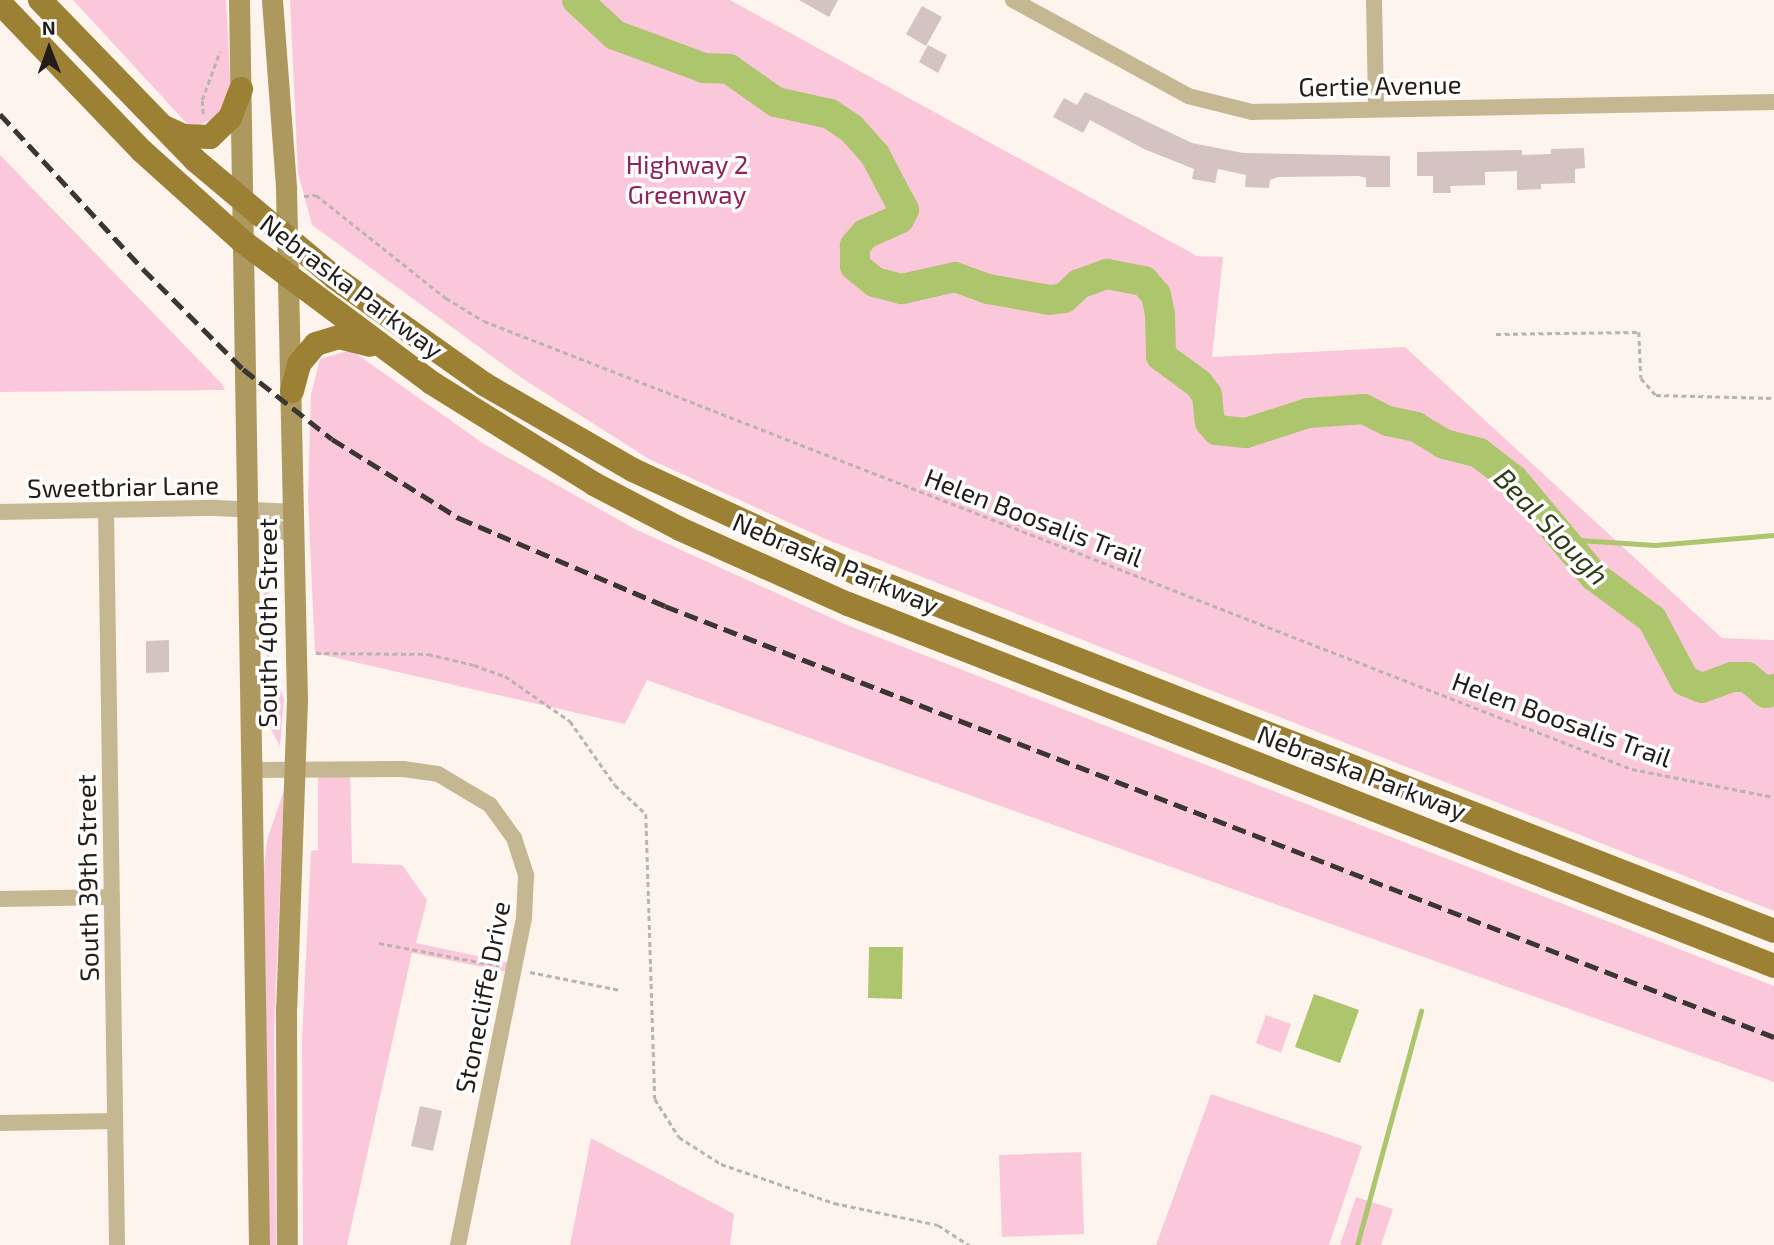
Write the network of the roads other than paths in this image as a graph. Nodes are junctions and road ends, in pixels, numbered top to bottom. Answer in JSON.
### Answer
{"nodes":[{"id":1,"x":40,"y":0,"type":"edge"},
{"id":2,"x":239,"y":0,"type":"edge"},
{"id":3,"x":272,"y":0,"type":"edge"},
{"id":4,"x":1374,"y":0,"type":"edge"},
{"id":5,"x":1019,"y":1,"type":"edge"},
{"id":6,"x":0,"y":3,"type":"edge"},
{"id":7,"x":240,"y":89,"type":"junction"},
{"id":8,"x":1774,"y":103,"type":"edge"},
{"id":9,"x":1376,"y":109,"type":"junction"},
{"id":10,"x":157,"y":123,"type":"junction"},
{"id":11,"x":242,"y":201,"type":"junction"},
{"id":12,"x":288,"y":239,"type":"junction"},
{"id":13,"x":242,"y":241,"type":"junction"},
{"id":14,"x":289,"y":278,"type":"junction"},
{"id":15,"x":388,"y":352,"type":"junction"},
{"id":16,"x":292,"y":391,"type":"junction"},
{"id":17,"x":248,"y":509,"type":"junction"},
{"id":18,"x":106,"y":511,"type":"junction"},
{"id":19,"x":0,"y":512,"type":"edge"},
{"id":20,"x":295,"y":512,"type":"junction"},
{"id":21,"x":295,"y":538,"type":"junction"},
{"id":22,"x":296,"y":769,"type":"junction"},
{"id":23,"x":251,"y":770,"type":"junction"},
{"id":24,"x":112,"y":897,"type":"junction"},
{"id":25,"x":0,"y":899,"type":"edge"},
{"id":26,"x":1774,"y":931,"type":"edge"},
{"id":27,"x":1774,"y":966,"type":"edge"},
{"id":28,"x":115,"y":1121,"type":"junction"},
{"id":29,"x":0,"y":1123,"type":"edge"},
{"id":30,"x":117,"y":1245,"type":"edge"},
{"id":31,"x":259,"y":1245,"type":"edge"},
{"id":32,"x":287,"y":1245,"type":"edge"},
{"id":33,"x":458,"y":1245,"type":"edge"}],
"edges":[{"from":1,"to":10,"type":"main road","name":"Nebraska Parkway"},
{"from":2,"to":7,"type":"main road","name":"South 40th Street"},
{"from":3,"to":12,"type":"main road","name":"South 40th Street"},
{"from":4,"to":9,"type":"street"},
{"from":5,"to":9,"type":"street","name":"Gertie Avenue"},
{"from":6,"to":13,"type":"main road","name":"Nebraska Parkway"},
{"from":7,"to":10,"type":"main road"},
{"from":7,"to":11,"type":"main road","name":"South 40th Street"},
{"from":8,"to":9,"type":"street","name":"Gertie Avenue"},
{"from":10,"to":11,"type":"main road","name":"Nebraska Parkway"},
{"from":11,"to":12,"type":"main road","name":"Nebraska Parkway"},
{"from":11,"to":13,"type":"main road","name":"South 40th Street"},
{"from":12,"to":14,"type":"main road","name":"South 40th Street"},
{"from":12,"to":26,"type":"main road","name":"Nebraska Parkway"},
{"from":13,"to":14,"type":"main road","name":"Nebraska Parkway"},
{"from":13,"to":17,"type":"main road","name":"South 40th Street"},
{"from":14,"to":15,"type":"main road","name":"Nebraska Parkway"},
{"from":14,"to":16,"type":"main road","name":"South 40th Street"},
{"from":15,"to":16,"type":"main road"},
{"from":15,"to":27,"type":"main road","name":"Nebraska Parkway"},
{"from":16,"to":20,"type":"main road","name":"South 40th Street"},
{"from":17,"to":18,"type":"street","name":"Sweetbriar Lane"},
{"from":17,"to":20,"type":"street","name":"Sweetbriar Lane"},
{"from":17,"to":21,"type":"street","name":"Sweetbriar Lane"},
{"from":17,"to":23,"type":"main road","name":"South 40th Street"},
{"from":18,"to":19,"type":"street","name":"Sweetbriar Lane"},
{"from":18,"to":24,"type":"street","name":"South 39th Street"},
{"from":20,"to":21,"type":"main road","name":"South 40th Street"},
{"from":21,"to":22,"type":"main road","name":"South 40th Street"},
{"from":22,"to":23,"type":"street","name":"Stonecliffe Drive"},
{"from":22,"to":32,"type":"main road","name":"South 40th Street"},
{"from":22,"to":33,"type":"street","name":"Stonecliffe Drive"},
{"from":23,"to":31,"type":"main road","name":"South 40th Street"},
{"from":24,"to":25,"type":"street"},
{"from":24,"to":28,"type":"street","name":"South 39th Street"},
{"from":28,"to":29,"type":"street"},
{"from":28,"to":30,"type":"street","name":"South 39th Street"}]}
